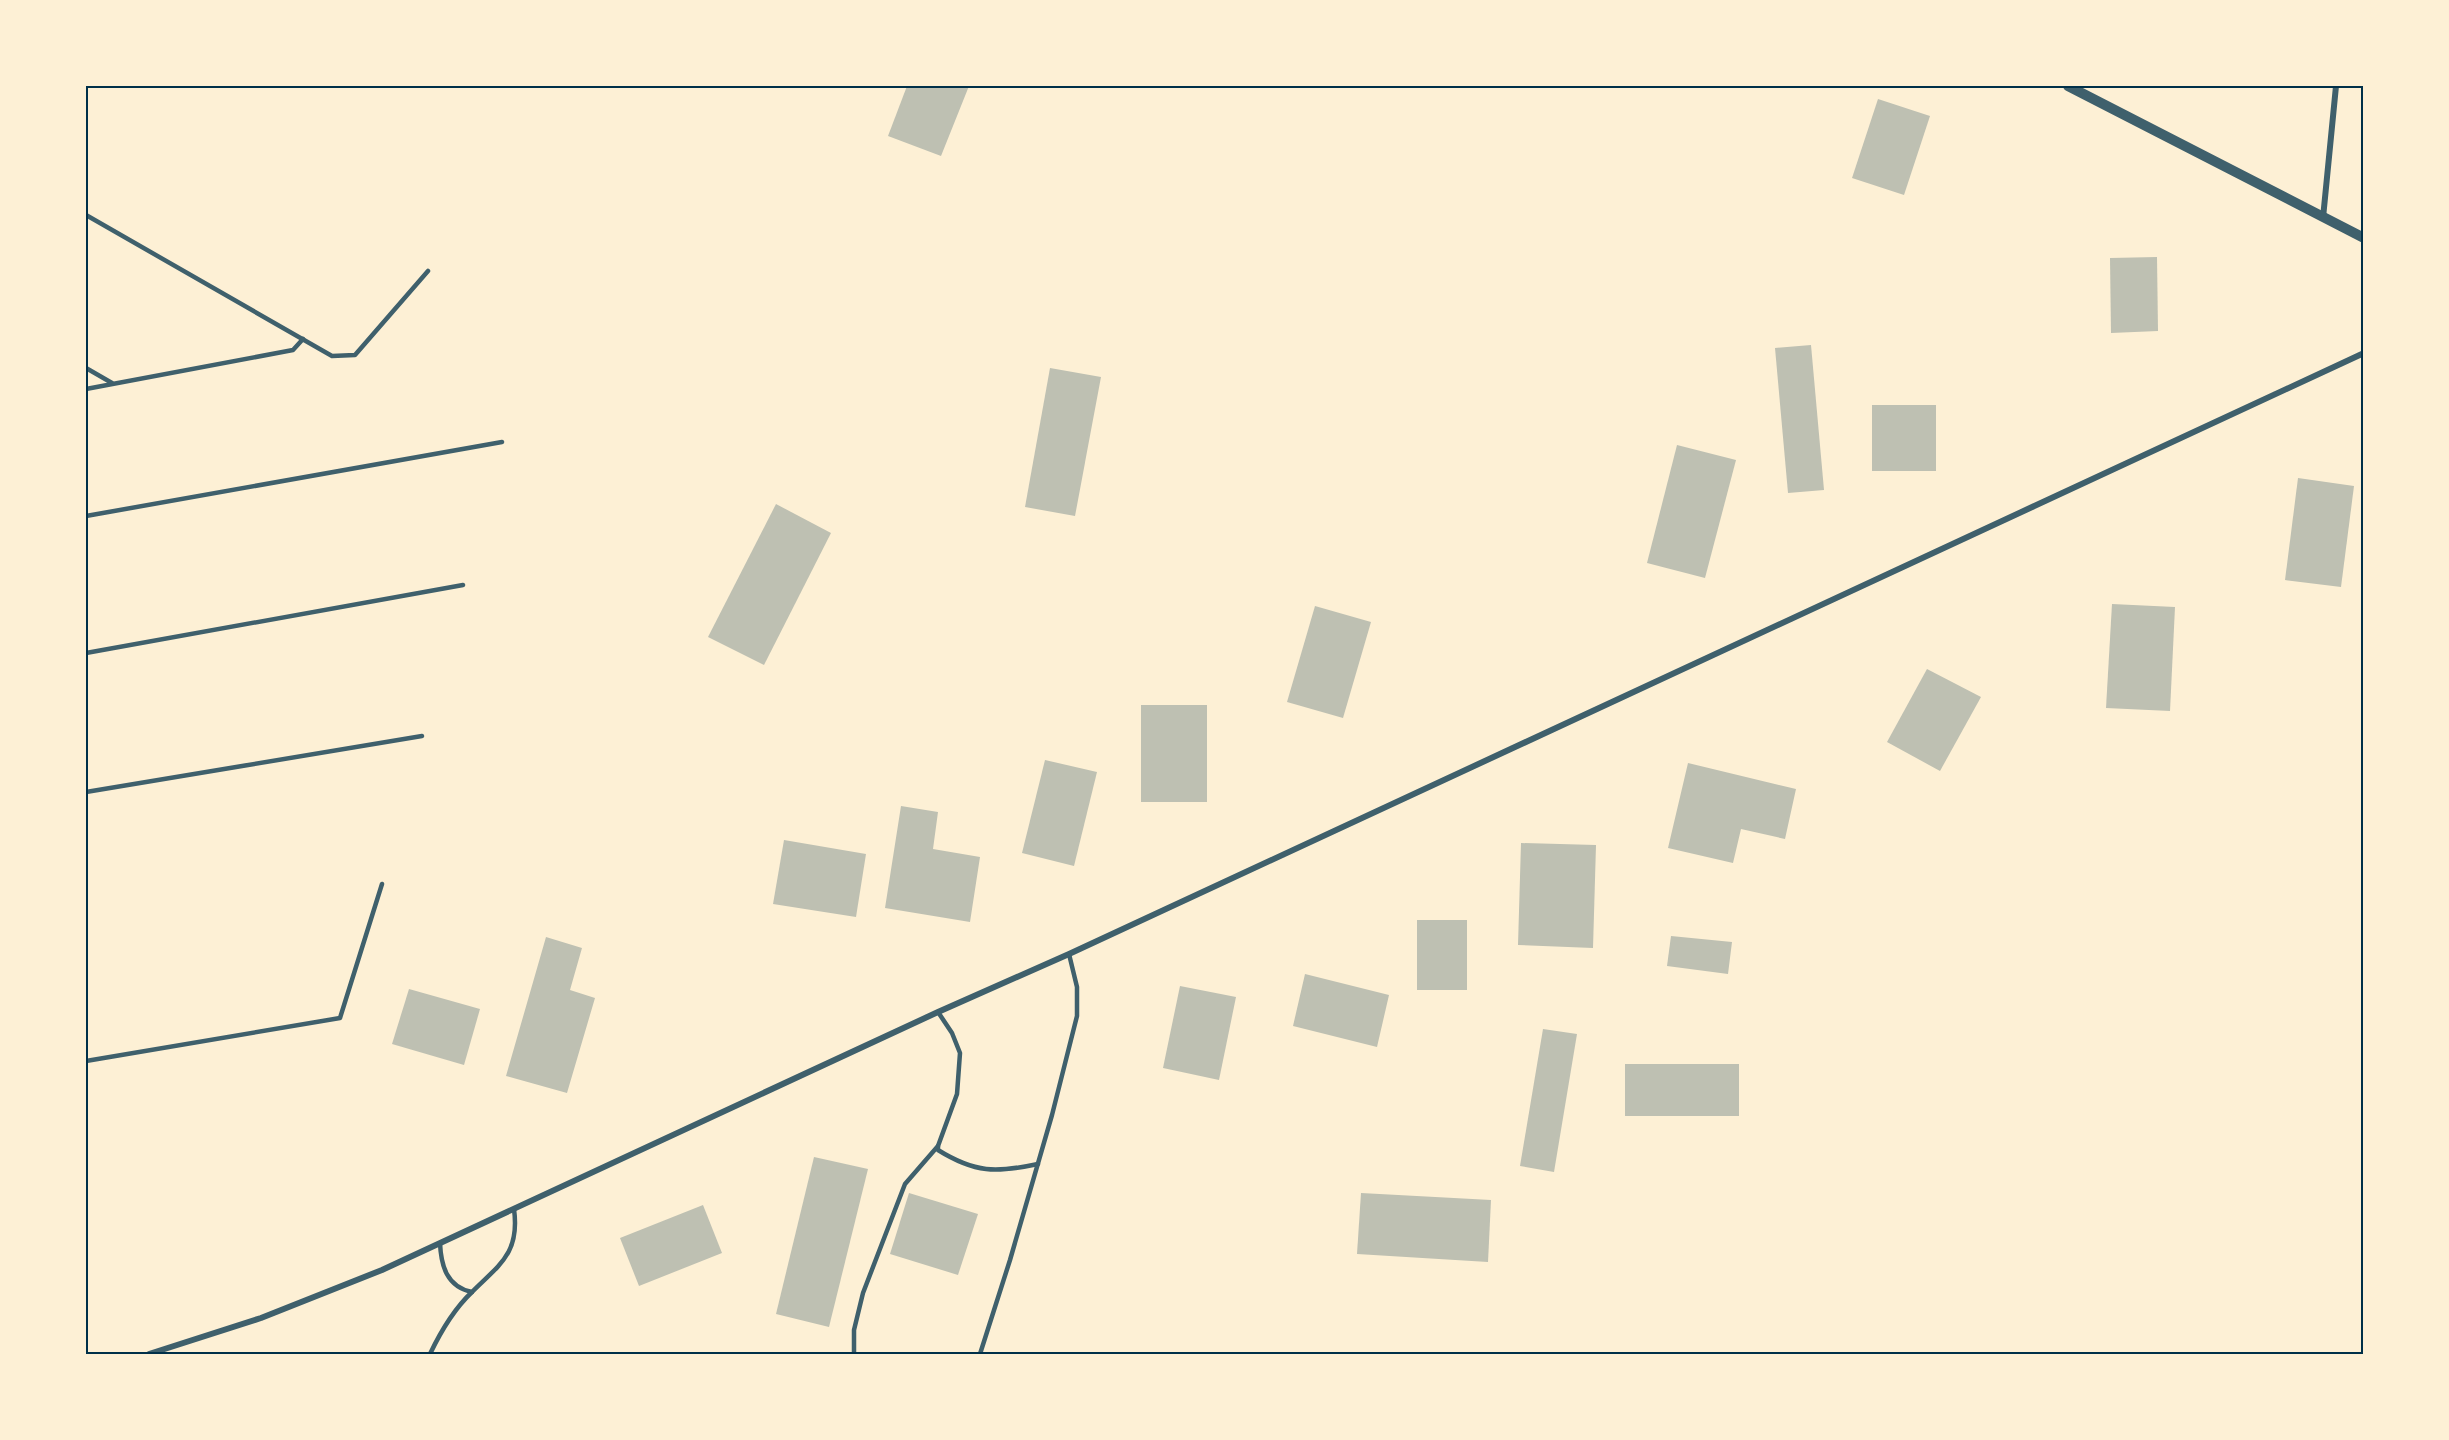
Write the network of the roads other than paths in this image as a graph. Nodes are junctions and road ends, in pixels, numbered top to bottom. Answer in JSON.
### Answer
{"nodes":[{"id":1,"x":2068,"y":86,"type":"edge"},
{"id":2,"x":2336,"y":86,"type":"edge"},
{"id":3,"x":86,"y":215,"type":"edge"},
{"id":4,"x":2323,"y":218,"type":"junction"},
{"id":5,"x":2364,"y":238,"type":"edge"},
{"id":6,"x":428,"y":271,"type":"dead end"},
{"id":7,"x":303,"y":339,"type":"junction"},
{"id":8,"x":2364,"y":353,"type":"edge"},
{"id":9,"x":86,"y":368,"type":"edge"},
{"id":10,"x":112,"y":384,"type":"junction"},
{"id":11,"x":86,"y":389,"type":"edge"},
{"id":12,"x":502,"y":442,"type":"dead end"},
{"id":13,"x":86,"y":516,"type":"edge"},
{"id":14,"x":463,"y":585,"type":"dead end"},
{"id":15,"x":86,"y":653,"type":"edge"},
{"id":16,"x":422,"y":736,"type":"dead end"},
{"id":17,"x":86,"y":792,"type":"edge"},
{"id":18,"x":382,"y":884,"type":"dead end"},
{"id":19,"x":1069,"y":954,"type":"junction"},
{"id":20,"x":938,"y":1012,"type":"junction"},
{"id":21,"x":86,"y":1061,"type":"edge"},
{"id":22,"x":938,"y":1146,"type":"junction"},
{"id":23,"x":1038,"y":1164,"type":"junction"},
{"id":24,"x":514,"y":1209,"type":"junction"},
{"id":25,"x":440,"y":1243,"type":"junction"},
{"id":26,"x":472,"y":1292,"type":"junction"},
{"id":27,"x":149,"y":1354,"type":"edge"},
{"id":28,"x":430,"y":1354,"type":"edge"},
{"id":29,"x":854,"y":1354,"type":"edge"},
{"id":30,"x":980,"y":1354,"type":"edge"}],
"edges":[{"from":1,"to":4,"type":"street"},
{"from":2,"to":4,"type":"street"},
{"from":3,"to":7,"type":"lane"},
{"from":4,"to":5,"type":"street"},
{"from":6,"to":7,"type":"lane"},
{"from":7,"to":10,"type":"lane"},
{"from":8,"to":19,"type":"street"},
{"from":9,"to":10,"type":"lane"},
{"from":10,"to":11,"type":"lane"},
{"from":12,"to":13,"type":"lane"},
{"from":14,"to":15,"type":"lane"},
{"from":16,"to":17,"type":"lane"},
{"from":18,"to":21,"type":"lane"},
{"from":19,"to":20,"type":"street"},
{"from":19,"to":23,"type":"lane"},
{"from":20,"to":22,"type":"lane"},
{"from":20,"to":24,"type":"street"},
{"from":22,"to":23,"type":"lane"},
{"from":22,"to":29,"type":"lane"},
{"from":23,"to":30,"type":"lane"},
{"from":24,"to":25,"type":"street"},
{"from":24,"to":26,"type":"lane"},
{"from":25,"to":26,"type":"lane"},
{"from":25,"to":27,"type":"street"},
{"from":26,"to":28,"type":"lane"}]}
